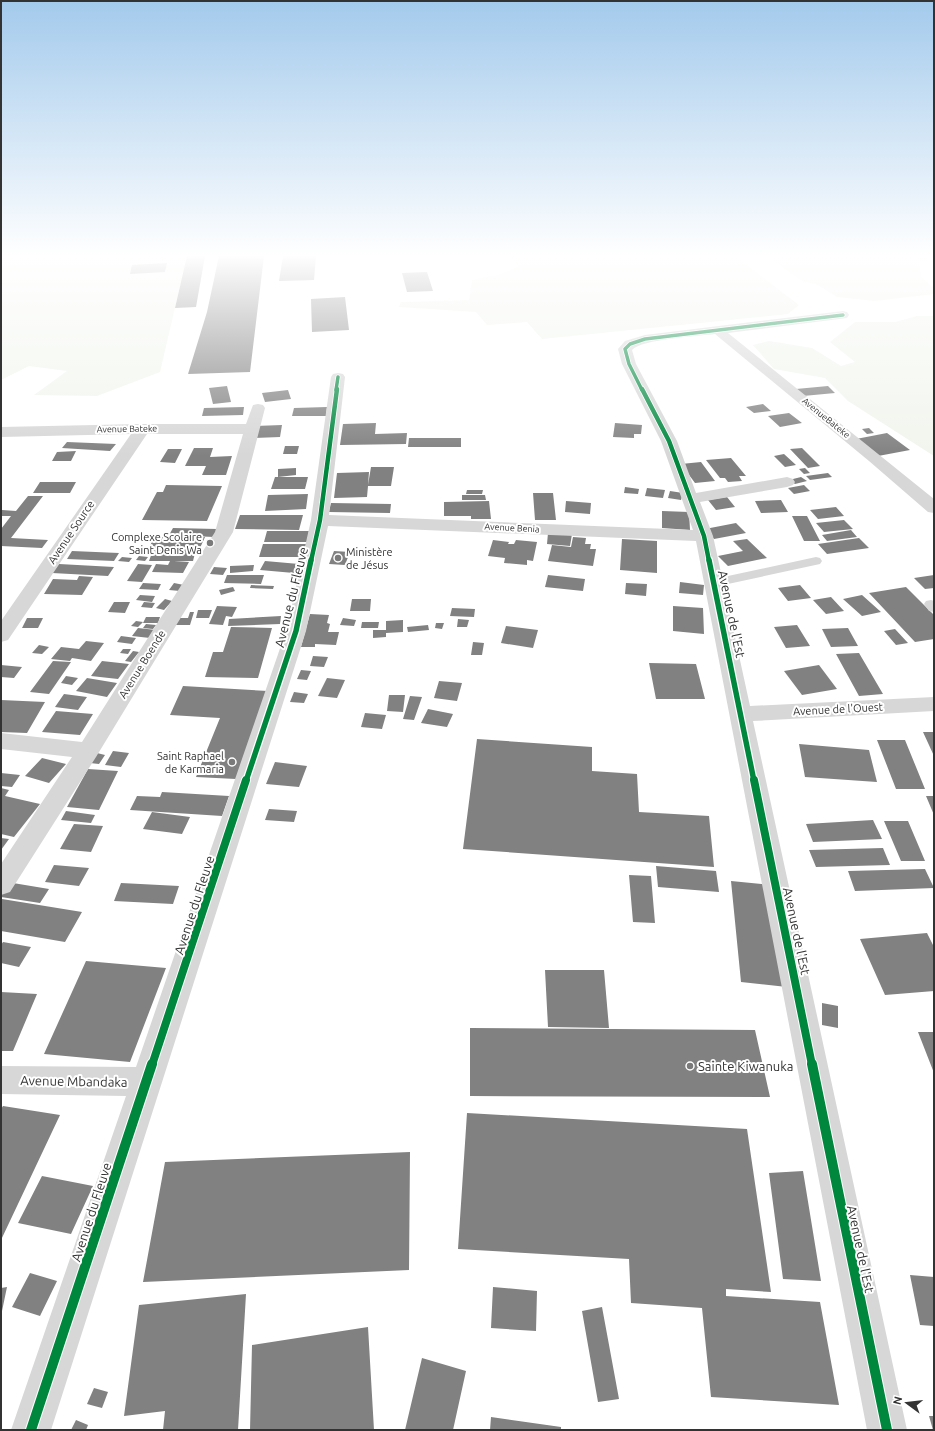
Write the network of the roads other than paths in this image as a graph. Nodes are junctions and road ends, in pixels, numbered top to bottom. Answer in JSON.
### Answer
{"nodes":[{"id":1,"x":782,"y":323,"type":"edge"},
{"id":2,"x":717,"y":330,"type":"junction"},
{"id":3,"x":338,"y":377,"type":"dead end"},
{"id":4,"x":258,"y":408,"type":"dead end"},
{"id":5,"x":142,"y":429,"type":"junction"},
{"id":6,"x":253,"y":429,"type":"junction"},
{"id":7,"x":6,"y":431,"type":"edge"},
{"id":8,"x":1,"y":445,"type":"edge"},
{"id":9,"x":787,"y":482,"type":"dead end"},
{"id":10,"x":691,"y":499,"type":"junction"},
{"id":11,"x":934,"y":508,"type":"edge"},
{"id":12,"x":320,"y":520,"type":"junction"},
{"id":13,"x":704,"y":536,"type":"junction"},
{"id":14,"x":816,"y":561,"type":"dead end"},
{"id":15,"x":714,"y":583,"type":"junction"},
{"id":16,"x":1,"y":636,"type":"edge"},
{"id":17,"x":934,"y":704,"type":"edge"},
{"id":18,"x":741,"y":714,"type":"junction"},
{"id":19,"x":1,"y":741,"type":"edge"},
{"id":20,"x":88,"y":751,"type":"junction"},
{"id":21,"x":1,"y":885,"type":"edge"},
{"id":22,"x":1,"y":1080,"type":"edge"},
{"id":23,"x":146,"y":1082,"type":"junction"},
{"id":24,"x":31,"y":1430,"type":"edge"},
{"id":25,"x":887,"y":1430,"type":"edge"}],
"edges":[{"from":1,"to":2,"type":"street"},
{"from":2,"to":10,"type":"street","name":"Avenue de l'Est"},
{"from":2,"to":11,"type":"street","name":"AvenueBateke"},
{"from":3,"to":12,"type":"street","name":"Avenue du Fleuve"},
{"from":4,"to":6,"type":"street","name":"Avenue Boende"},
{"from":5,"to":6,"type":"street","name":"Avenue Bateke"},
{"from":5,"to":7,"type":"street","name":"Avenue Bateke"},
{"from":5,"to":16,"type":"street","name":"Avenue Source"},
{"from":6,"to":20,"type":"street","name":"Avenue Boende"},
{"from":7,"to":8,"type":"street"},
{"from":9,"to":10,"type":"street"},
{"from":10,"to":13,"type":"street","name":"Avenue de l'Est"},
{"from":12,"to":13,"type":"street","name":"Avenue Benia"},
{"from":12,"to":23,"type":"street","name":"Avenue du Fleuve"},
{"from":13,"to":15,"type":"street","name":"Avenue de l'Est"},
{"from":14,"to":15,"type":"lane"},
{"from":15,"to":18,"type":"street","name":"Avenue de l'Est"},
{"from":17,"to":18,"type":"street","name":"Avenue de l'Ouest"},
{"from":18,"to":25,"type":"street","name":"Avenue de l'Est"},
{"from":19,"to":20,"type":"street"},
{"from":20,"to":21,"type":"street","name":"Avenue Boende"},
{"from":22,"to":23,"type":"street","name":"Avenue Mbandaka"},
{"from":23,"to":24,"type":"street","name":"Avenue du Fleuve"}]}
